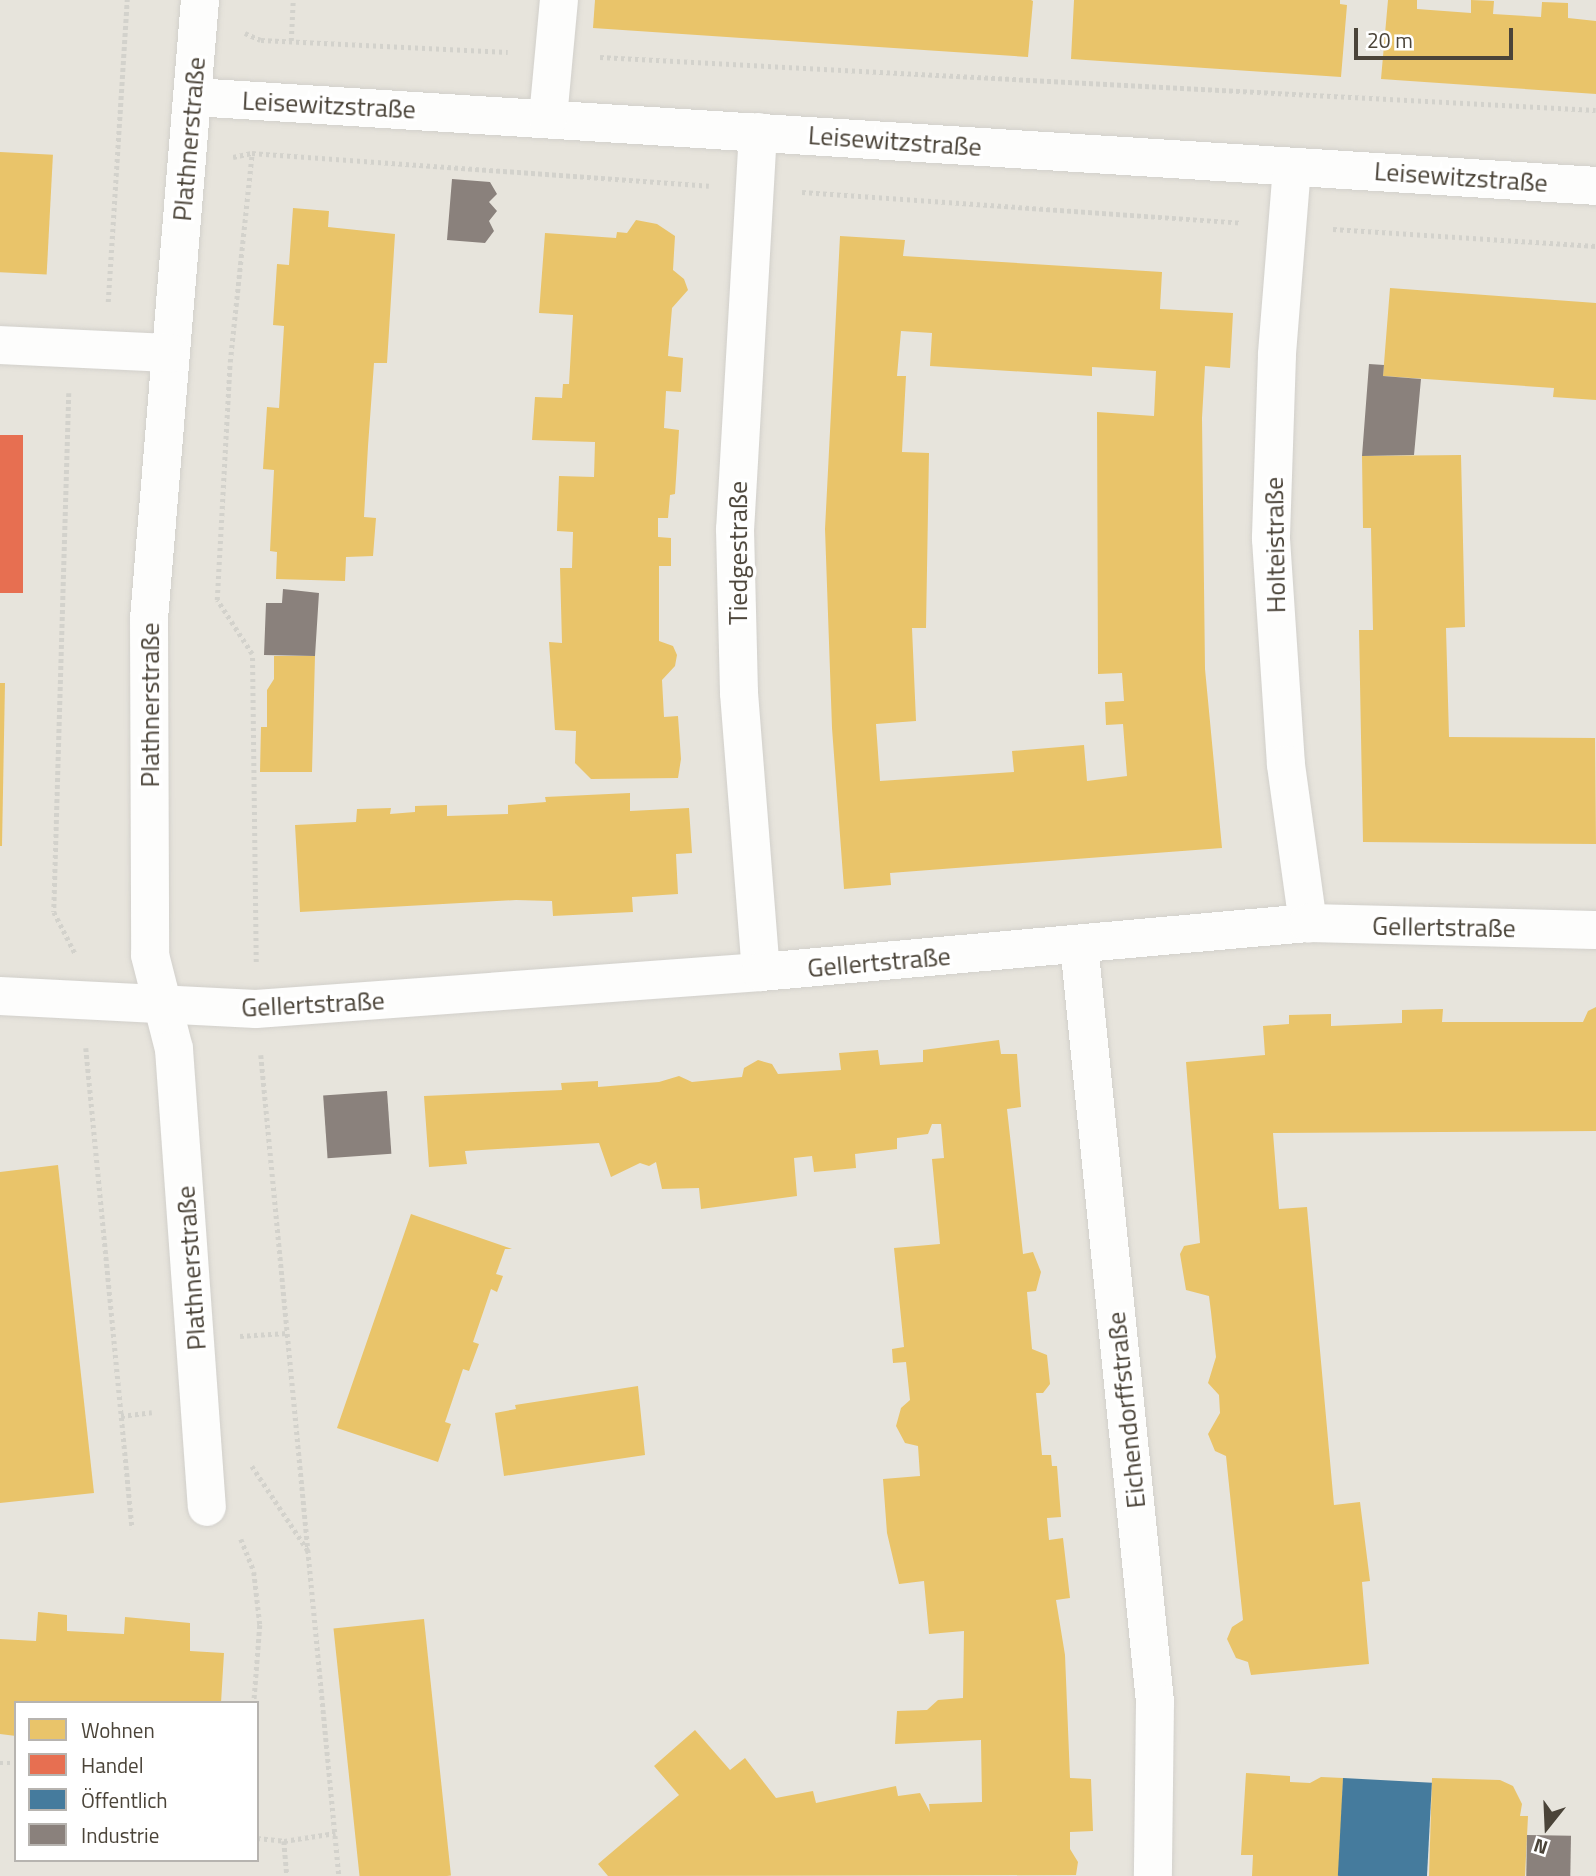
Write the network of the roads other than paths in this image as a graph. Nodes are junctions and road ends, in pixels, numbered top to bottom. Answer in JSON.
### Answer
{"nodes":[{"id":1,"x":559,"y":0,"type":"edge"},
{"id":2,"x":200,"y":7,"type":"edge"},
{"id":3,"x":194,"y":97,"type":"junction"},
{"id":4,"x":548,"y":118,"type":"junction"},
{"id":5,"x":758,"y":132,"type":"junction"},
{"id":6,"x":1292,"y":167,"type":"junction"},
{"id":7,"x":1596,"y":186,"type":"edge"},
{"id":8,"x":0,"y":345,"type":"edge"},
{"id":9,"x":171,"y":353,"type":"junction"},
{"id":10,"x":1308,"y":923,"type":"junction"},
{"id":11,"x":1596,"y":930,"type":"edge"},
{"id":12,"x":1079,"y":944,"type":"junction"},
{"id":13,"x":761,"y":972,"type":"junction"},
{"id":14,"x":0,"y":996,"type":"edge"},
{"id":15,"x":161,"y":1005,"type":"junction"},
{"id":16,"x":207,"y":1507,"type":"road end"},
{"id":17,"x":1153,"y":1876,"type":"edge"}],
"edges":[{"from":1,"to":4,"type":"street"},
{"from":2,"to":3,"type":"street","name":"Plathnerstraße"},
{"from":3,"to":4,"type":"street","name":"Leisewitzstraße"},
{"from":3,"to":9,"type":"street","name":"Plathnerstraße"},
{"from":4,"to":5,"type":"street","name":"Leisewitzstraße"},
{"from":5,"to":6,"type":"street","name":"Leisewitzstraße"},
{"from":5,"to":13,"type":"street","name":"Tiedgestraße"},
{"from":6,"to":7,"type":"street","name":"Leisewitzstraße"},
{"from":6,"to":10,"type":"street","name":"Holteistraße"},
{"from":8,"to":9,"type":"street"},
{"from":9,"to":15,"type":"street","name":"Plathnerstraße"},
{"from":10,"to":11,"type":"street","name":"Gellertstraße"},
{"from":10,"to":12,"type":"street","name":"Gellertstraße"},
{"from":12,"to":13,"type":"street","name":"Gellertstraße"},
{"from":12,"to":17,"type":"street","name":"Eichendorffstraße"},
{"from":13,"to":15,"type":"street","name":"Gellertstraße"},
{"from":14,"to":15,"type":"street","name":"Gellertstraße"},
{"from":15,"to":16,"type":"street","name":"Plathnerstraße"}]}
